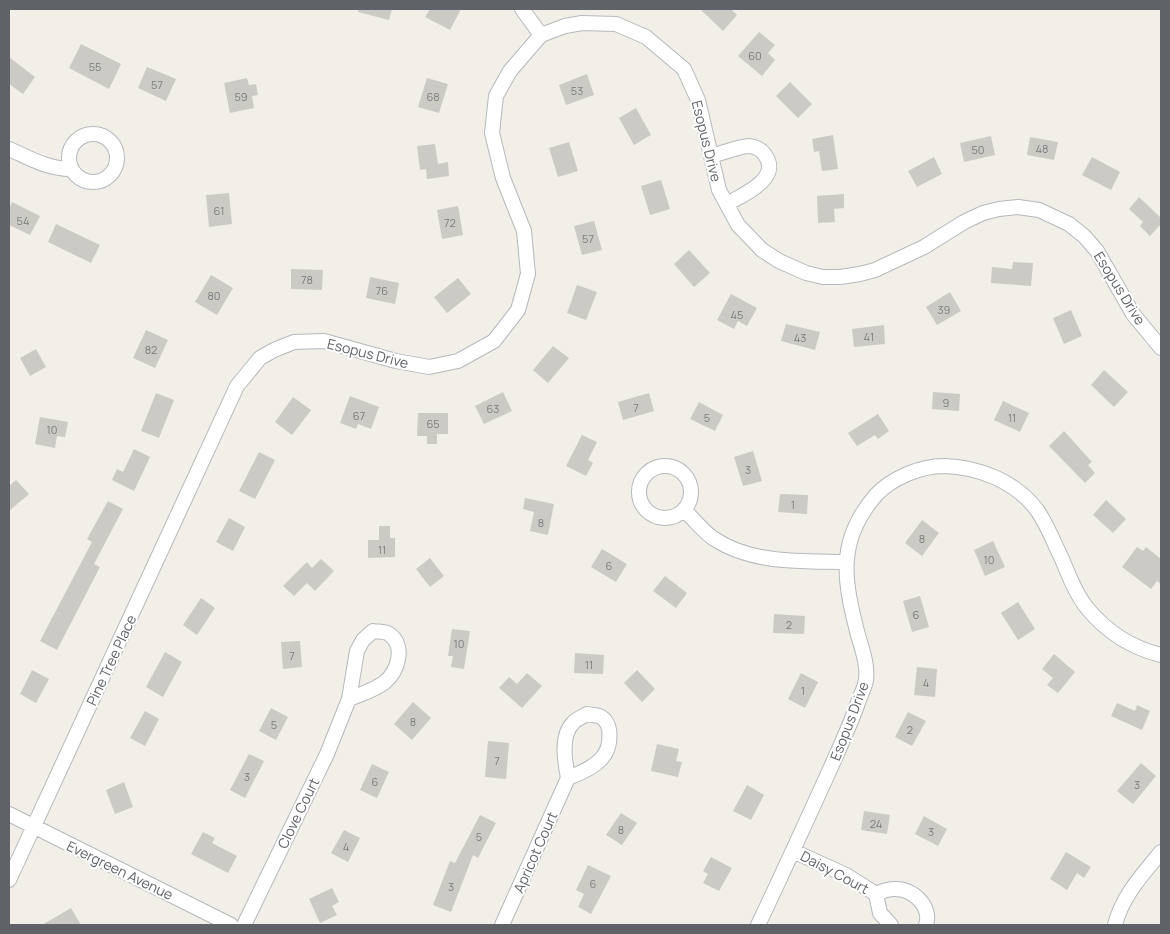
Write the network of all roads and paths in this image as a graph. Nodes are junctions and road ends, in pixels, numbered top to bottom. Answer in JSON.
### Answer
{"nodes":[{"id":1,"x":522,"y":9,"type":"edge"},
{"id":2,"x":541,"y":35,"type":"junction"},
{"id":3,"x":9,"y":148,"type":"edge"},
{"id":4,"x":710,"y":156,"type":"junction"},
{"id":5,"x":71,"y":169,"type":"dead end"},
{"id":6,"x":727,"y":204,"type":"junction"},
{"id":7,"x":1161,"y":348,"type":"edge"},
{"id":8,"x":213,"y":439,"type":"joint"},
{"id":9,"x":685,"y":511,"type":"dead end"},
{"id":10,"x":846,"y":562,"type":"junction"},
{"id":11,"x":1161,"y":655,"type":"edge"},
{"id":12,"x":349,"y":699,"type":"junction"},
{"id":13,"x":568,"y":778,"type":"junction"},
{"id":14,"x":9,"y":814,"type":"edge"},
{"id":15,"x":34,"y":828,"type":"junction"},
{"id":16,"x":793,"y":850,"type":"junction"},
{"id":17,"x":1161,"y":852,"type":"edge"},
{"id":18,"x":9,"y":880,"type":"edge"},
{"id":19,"x":876,"y":894,"type":"junction"},
{"id":20,"x":231,"y":925,"type":"edge"},
{"id":21,"x":244,"y":925,"type":"edge"},
{"id":22,"x":502,"y":925,"type":"edge"},
{"id":23,"x":758,"y":925,"type":"edge"},
{"id":24,"x":891,"y":925,"type":"edge"},
{"id":25,"x":926,"y":925,"type":"edge"},
{"id":26,"x":1115,"y":925,"type":"edge"}],
"edges":[{"from":1,"to":2,"type":"street"},
{"from":2,"to":4,"type":"street","name":"Esopus Drive"},
{"from":2,"to":8,"type":"street","name":"Esopus Drive"},
{"from":3,"to":5,"type":"street"},
{"from":4,"to":6,"type":"street","name":"Esopus Drive"},
{"from":4,"to":6,"type":"street"},
{"from":6,"to":7,"type":"street","name":"Esopus Drive"},
{"from":8,"to":15,"type":"street","name":"Pine Tree Place"},
{"from":9,"to":10,"type":"street"},
{"from":10,"to":11,"type":"street","name":"Esopus Drive"},
{"from":10,"to":16,"type":"street","name":"Esopus Drive"},
{"from":12,"to":12,"type":"street","name":"Clove Court"},
{"from":12,"to":21,"type":"street","name":"Clove Court"},
{"from":13,"to":13,"type":"street"},
{"from":13,"to":22,"type":"street","name":"Apricot Court"},
{"from":14,"to":15,"type":"street","name":"Evergreen Avenue"},
{"from":15,"to":18,"type":"street","name":"Pine Tree Place"},
{"from":15,"to":20,"type":"street","name":"Evergreen Avenue"},
{"from":16,"to":19,"type":"street","name":"Daisy Court"},
{"from":16,"to":23,"type":"street","name":"Esopus Drive"},
{"from":17,"to":26,"type":"street"},
{"from":19,"to":24,"type":"street","name":"Daisy Court"},
{"from":19,"to":25,"type":"street","name":"Daisy Court"}]}
